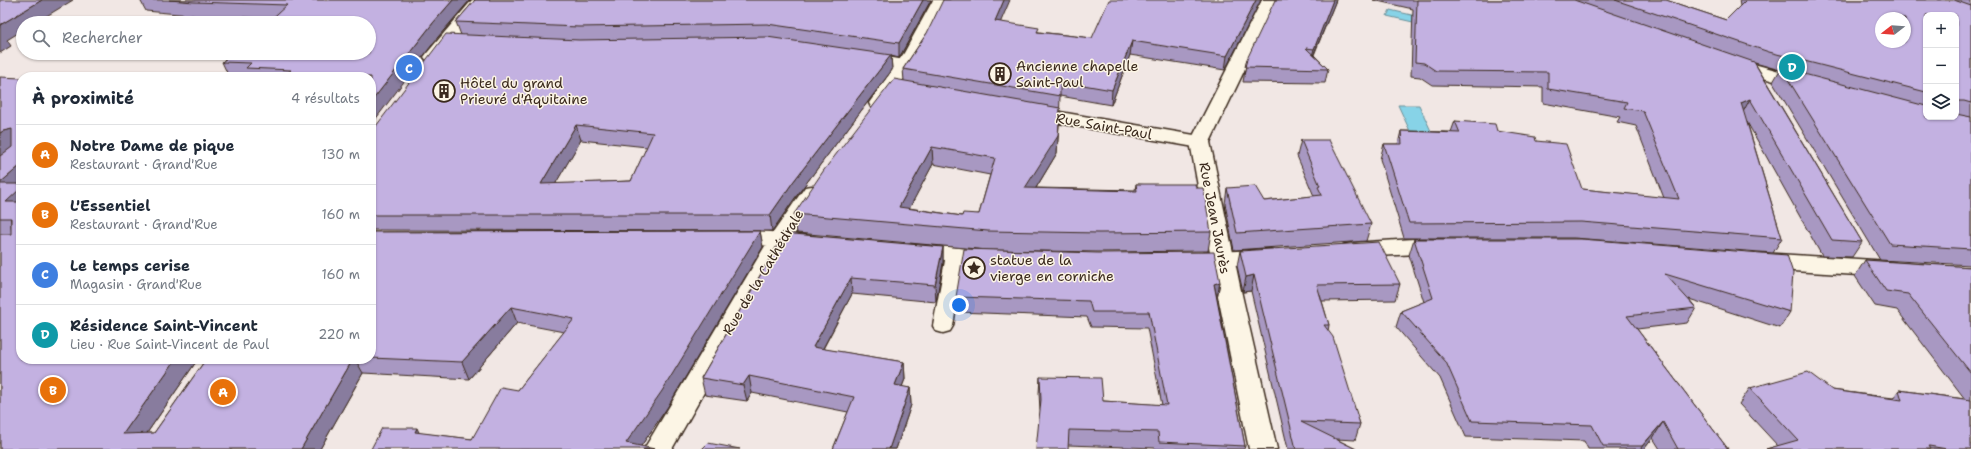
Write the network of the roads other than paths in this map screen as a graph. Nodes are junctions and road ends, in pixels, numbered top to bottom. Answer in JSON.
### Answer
{"nodes":[{"id":1,"x":481,"y":0,"type":"edge"},
{"id":2,"x":941,"y":0,"type":"edge"},
{"id":3,"x":1270,"y":0,"type":"edge"},
{"id":4,"x":445,"y":42,"type":"junction"},
{"id":5,"x":468,"y":43,"type":"edge"},
{"id":6,"x":843,"y":56,"type":"edge"},
{"id":7,"x":1718,"y":58,"type":"edge"},
{"id":8,"x":905,"y":65,"type":"junction"},
{"id":9,"x":1755,"y":71,"type":"junction"},
{"id":10,"x":422,"y":72,"type":"edge"},
{"id":11,"x":1822,"y":89,"type":"edge"},
{"id":12,"x":1767,"y":91,"type":"edge"},
{"id":13,"x":1014,"y":110,"type":"edge"},
{"id":14,"x":867,"y":119,"type":"edge"},
{"id":15,"x":1200,"y":142,"type":"junction"},
{"id":16,"x":822,"y":179,"type":"edge"},
{"id":17,"x":713,"y":239,"type":"edge"},
{"id":18,"x":832,"y":244,"type":"edge"},
{"id":19,"x":776,"y":246,"type":"junction"},
{"id":20,"x":1467,"y":246,"type":"edge"},
{"id":21,"x":1859,"y":247,"type":"edge"},
{"id":22,"x":893,"y":250,"type":"edge"},
{"id":23,"x":1329,"y":252,"type":"edge"},
{"id":24,"x":1291,"y":254,"type":"edge"},
{"id":25,"x":955,"y":255,"type":"junction"},
{"id":26,"x":1012,"y":258,"type":"edge"},
{"id":27,"x":1222,"y":259,"type":"junction"},
{"id":28,"x":1737,"y":259,"type":"edge"},
{"id":29,"x":1185,"y":260,"type":"edge"},
{"id":30,"x":1871,"y":267,"type":"junction"},
{"id":31,"x":1910,"y":270,"type":"edge"},
{"id":32,"x":943,"y":326,"type":"dead end"},
{"id":33,"x":658,"y":449,"type":"edge"},
{"id":34,"x":1263,"y":449,"type":"edge"}],
"edges":[{"from":1,"to":4,"type":"street"},
{"from":2,"to":8,"type":"street"},
{"from":3,"to":15,"type":"street","name":"Rue Jean Jaurès"},
{"from":4,"to":5,"type":"street"},
{"from":4,"to":10,"type":"street"},
{"from":6,"to":8,"type":"street"},
{"from":7,"to":9,"type":"street"},
{"from":8,"to":14,"type":"street"},
{"from":9,"to":11,"type":"street"},
{"from":9,"to":12,"type":"street"},
{"from":13,"to":15,"type":"street","name":"Rue Saint-Paul"},
{"from":15,"to":27,"type":"street","name":"Rue Jean Jaurès"},
{"from":16,"to":19,"type":"street","name":"Rue de la Cathédrale"},
{"from":17,"to":19,"type":"street"},
{"from":18,"to":19,"type":"street"},
{"from":19,"to":33,"type":"street","name":"Rue de la Cathédrale"},
{"from":20,"to":23,"type":"street"},
{"from":21,"to":30,"type":"street"},
{"from":22,"to":25,"type":"street"},
{"from":24,"to":27,"type":"street"},
{"from":25,"to":26,"type":"street"},
{"from":25,"to":32,"type":"lane"},
{"from":27,"to":29,"type":"street"},
{"from":27,"to":34,"type":"street","name":"Rue Jean Jaurès"},
{"from":28,"to":30,"type":"street"},
{"from":30,"to":31,"type":"street"}]}
